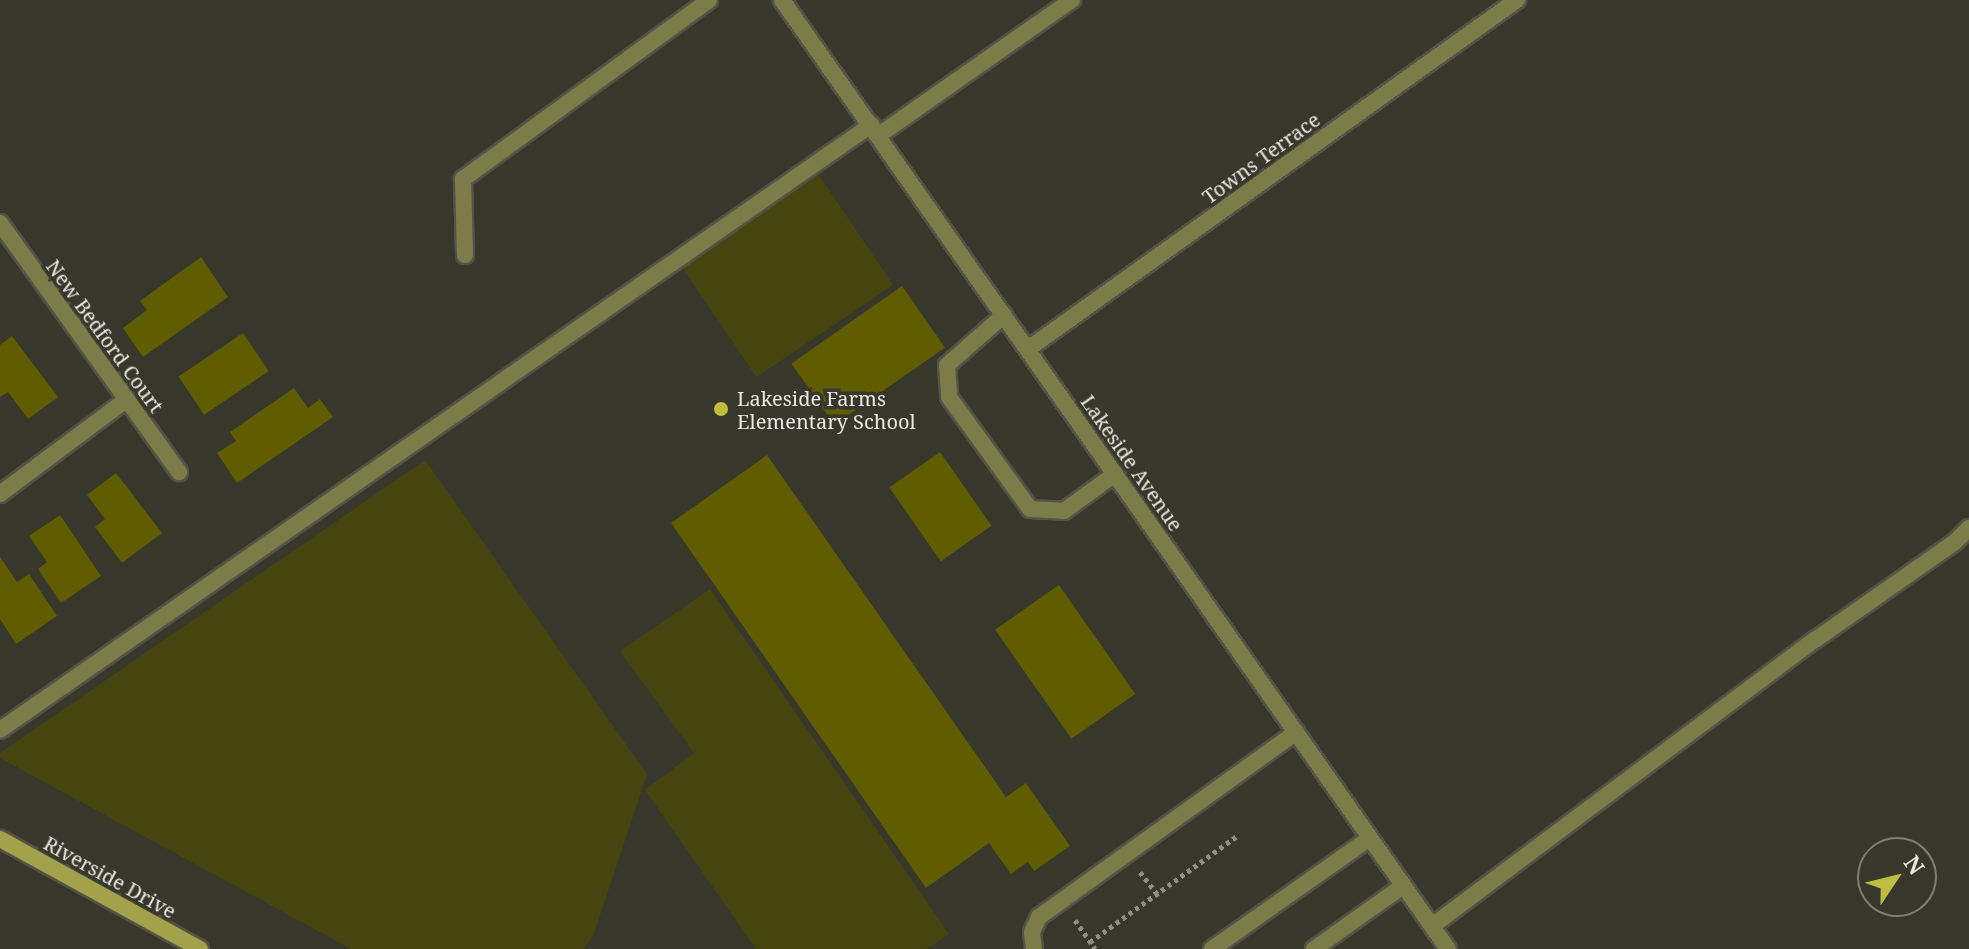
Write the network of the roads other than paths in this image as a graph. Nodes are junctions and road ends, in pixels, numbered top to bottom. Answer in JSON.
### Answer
{"nodes":[{"id":1,"x":709,"y":0,"type":"edge"},
{"id":2,"x":782,"y":0,"type":"edge"},
{"id":3,"x":1072,"y":0,"type":"edge"},
{"id":4,"x":1517,"y":0,"type":"edge"},
{"id":5,"x":875,"y":130,"type":"junction"},
{"id":6,"x":0,"y":223,"type":"edge"},
{"id":7,"x":465,"y":255,"type":"dead end"},
{"id":8,"x":1004,"y":315,"type":"junction"},
{"id":9,"x":1028,"y":349,"type":"junction"},
{"id":10,"x":126,"y":400,"type":"junction"},
{"id":11,"x":179,"y":472,"type":"dead end"},
{"id":12,"x":1115,"y":474,"type":"junction"},
{"id":13,"x":0,"y":494,"type":"edge"},
{"id":14,"x":1969,"y":528,"type":"edge"},
{"id":15,"x":0,"y":730,"type":"edge"},
{"id":16,"x":1296,"y":732,"type":"junction"},
{"id":17,"x":1370,"y":838,"type":"junction"},
{"id":18,"x":0,"y":839,"type":"edge"},
{"id":19,"x":1403,"y":886,"type":"junction"},
{"id":20,"x":1432,"y":926,"type":"junction"},
{"id":21,"x":200,"y":949,"type":"edge"},
{"id":22,"x":1034,"y":949,"type":"edge"},
{"id":23,"x":1212,"y":949,"type":"edge"},
{"id":24,"x":1314,"y":949,"type":"edge"},
{"id":25,"x":1448,"y":949,"type":"edge"}],
"edges":[{"from":1,"to":7,"type":"street"},
{"from":2,"to":5,"type":"street","name":"Lakeside Avenue"},
{"from":3,"to":5,"type":"street"},
{"from":4,"to":9,"type":"street","name":"Towns Terrace"},
{"from":5,"to":8,"type":"street","name":"Lakeside Avenue"},
{"from":5,"to":15,"type":"street"},
{"from":6,"to":10,"type":"street","name":"New Bedford Court"},
{"from":8,"to":9,"type":"street","name":"Lakeside Avenue"},
{"from":8,"to":12,"type":"street"},
{"from":9,"to":12,"type":"street","name":"Lakeside Avenue"},
{"from":10,"to":11,"type":"street","name":"New Bedford Court"},
{"from":10,"to":13,"type":"street"},
{"from":12,"to":16,"type":"street","name":"Lakeside Avenue"},
{"from":14,"to":20,"type":"street"},
{"from":16,"to":17,"type":"street","name":"Lakeside Avenue"},
{"from":16,"to":22,"type":"street"},
{"from":17,"to":19,"type":"street","name":"Lakeside Avenue"},
{"from":17,"to":23,"type":"street"},
{"from":18,"to":21,"type":"main road","name":"Riverside Drive"},
{"from":19,"to":20,"type":"street","name":"Lakeside Avenue"},
{"from":19,"to":24,"type":"street"},
{"from":20,"to":25,"type":"street","name":"Lakeside Avenue"}]}
